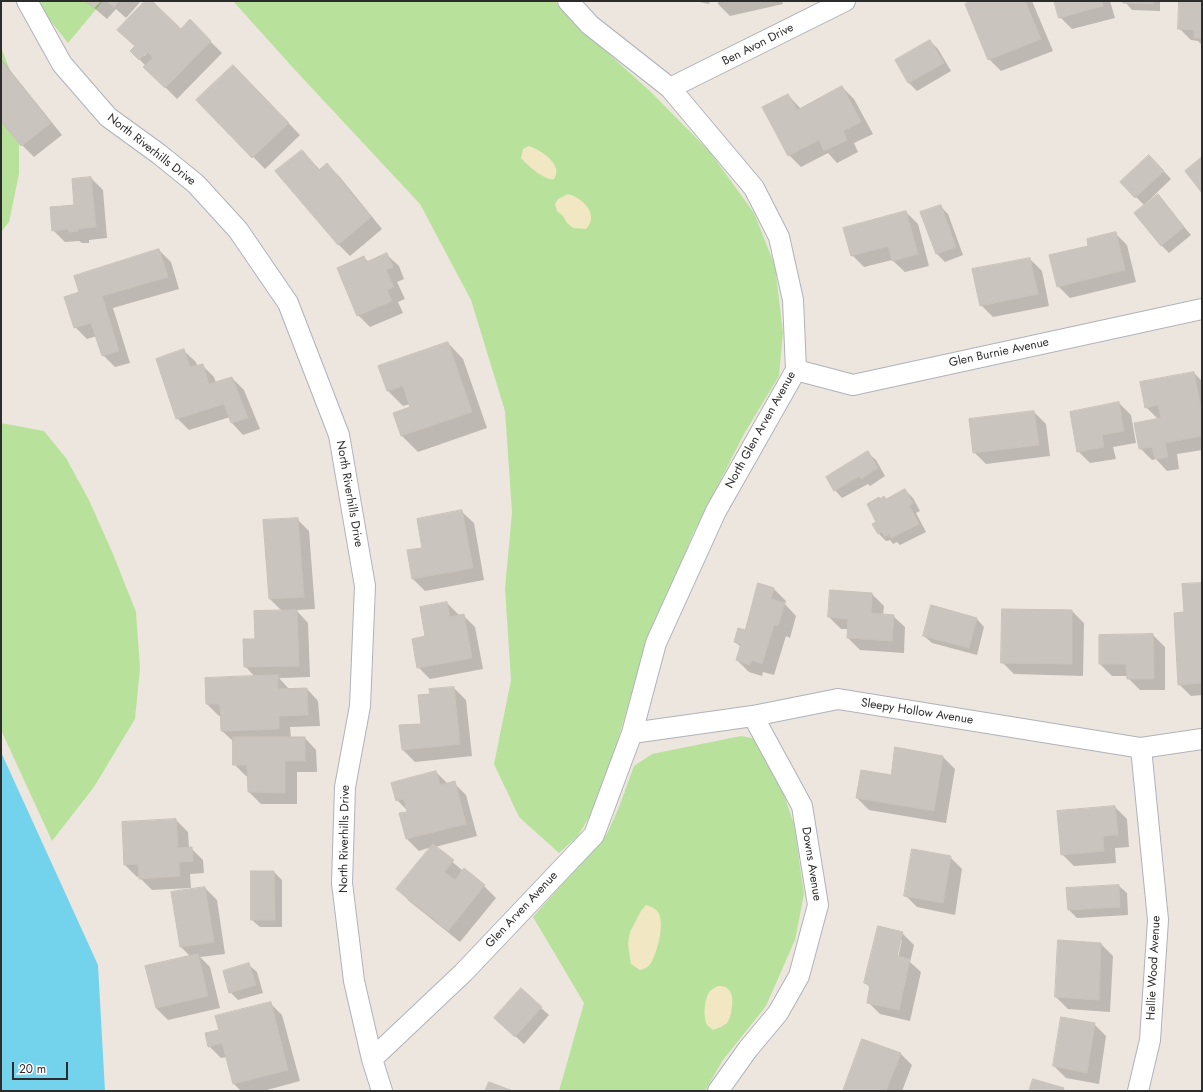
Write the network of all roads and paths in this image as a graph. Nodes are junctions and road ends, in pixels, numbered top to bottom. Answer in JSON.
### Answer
{"nodes":[{"id":1,"x":27,"y":1,"type":"edge"},
{"id":2,"x":568,"y":1,"type":"edge"},
{"id":3,"x":845,"y":1,"type":"edge"},
{"id":4,"x":670,"y":88,"type":"junction"},
{"id":5,"x":1202,"y":309,"type":"edge"},
{"id":6,"x":796,"y":370,"type":"junction"},
{"id":7,"x":753,"y":716,"type":"junction"},
{"id":8,"x":632,"y":733,"type":"junction"},
{"id":9,"x":1202,"y":739,"type":"edge"},
{"id":10,"x":1141,"y":748,"type":"junction"},
{"id":11,"x":372,"y":1059,"type":"junction"},
{"id":12,"x":382,"y":1091,"type":"edge"},
{"id":13,"x":718,"y":1091,"type":"edge"},
{"id":14,"x":1138,"y":1091,"type":"edge"}],
"edges":[{"from":1,"to":11,"type":"street","name":"North Riverhills Drive"},
{"from":2,"to":4,"type":"street","name":"North Glen Arven Avenue"},
{"from":3,"to":4,"type":"street","name":"Ben Avon Drive"},
{"from":4,"to":6,"type":"street","name":"North Glen Arven Avenue"},
{"from":5,"to":6,"type":"street","name":"Glen Burnie Avenue"},
{"from":6,"to":8,"type":"street","name":"North Glen Arven Avenue"},
{"from":7,"to":8,"type":"street","name":"Sleepy Hollow Avenue"},
{"from":7,"to":10,"type":"street","name":"Sleepy Hollow Avenue"},
{"from":7,"to":13,"type":"street","name":"Downs Avenue"},
{"from":8,"to":11,"type":"street","name":"Glen Arven Avenue"},
{"from":9,"to":10,"type":"street","name":"Sleepy Hollow Avenue"},
{"from":10,"to":14,"type":"street","name":"Hallie Wood Avenue"},
{"from":11,"to":12,"type":"street","name":"North Riverhills Drive"}]}
